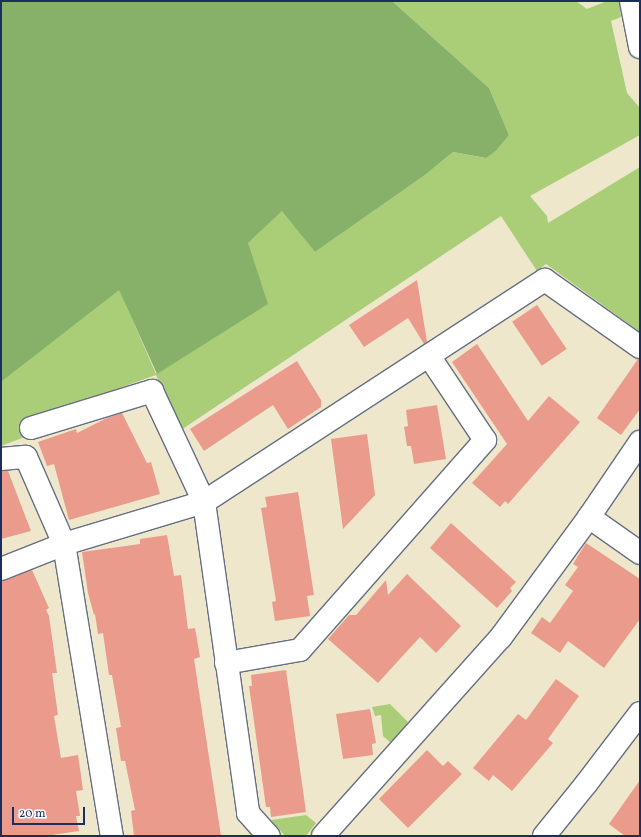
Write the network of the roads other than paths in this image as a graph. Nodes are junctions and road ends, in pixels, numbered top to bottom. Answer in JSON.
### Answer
{"nodes":[{"id":1,"x":631,"y":1,"type":"edge"},
{"id":2,"x":640,"y":48,"type":"edge"},
{"id":3,"x":640,"y":347,"type":"edge"},
{"id":4,"x":429,"y":356,"type":"junction"},
{"id":5,"x":31,"y":428,"type":"dead end"},
{"id":6,"x":640,"y":442,"type":"edge"},
{"id":7,"x":1,"y":459,"type":"edge"},
{"id":8,"x":204,"y":502,"type":"junction"},
{"id":9,"x":589,"y":517,"type":"junction"},
{"id":10,"x":64,"y":544,"type":"junction"},
{"id":11,"x":640,"y":553,"type":"edge"},
{"id":12,"x":1,"y":569,"type":"edge"},
{"id":13,"x":226,"y":663,"type":"junction"},
{"id":14,"x":640,"y":713,"type":"edge"},
{"id":15,"x":112,"y":836,"type":"edge"},
{"id":16,"x":269,"y":836,"type":"edge"},
{"id":17,"x":323,"y":836,"type":"edge"},
{"id":18,"x":544,"y":836,"type":"edge"}],
"edges":[{"from":1,"to":2,"type":"street"},
{"from":3,"to":4,"type":"street"},
{"from":4,"to":8,"type":"street"},
{"from":4,"to":13,"type":"street"},
{"from":5,"to":8,"type":"street"},
{"from":6,"to":9,"type":"street"},
{"from":7,"to":10,"type":"street"},
{"from":8,"to":10,"type":"street"},
{"from":8,"to":13,"type":"street"},
{"from":9,"to":11,"type":"street"},
{"from":9,"to":17,"type":"street"},
{"from":10,"to":12,"type":"street"},
{"from":10,"to":15,"type":"street"},
{"from":13,"to":16,"type":"street"},
{"from":14,"to":18,"type":"street"}]}
